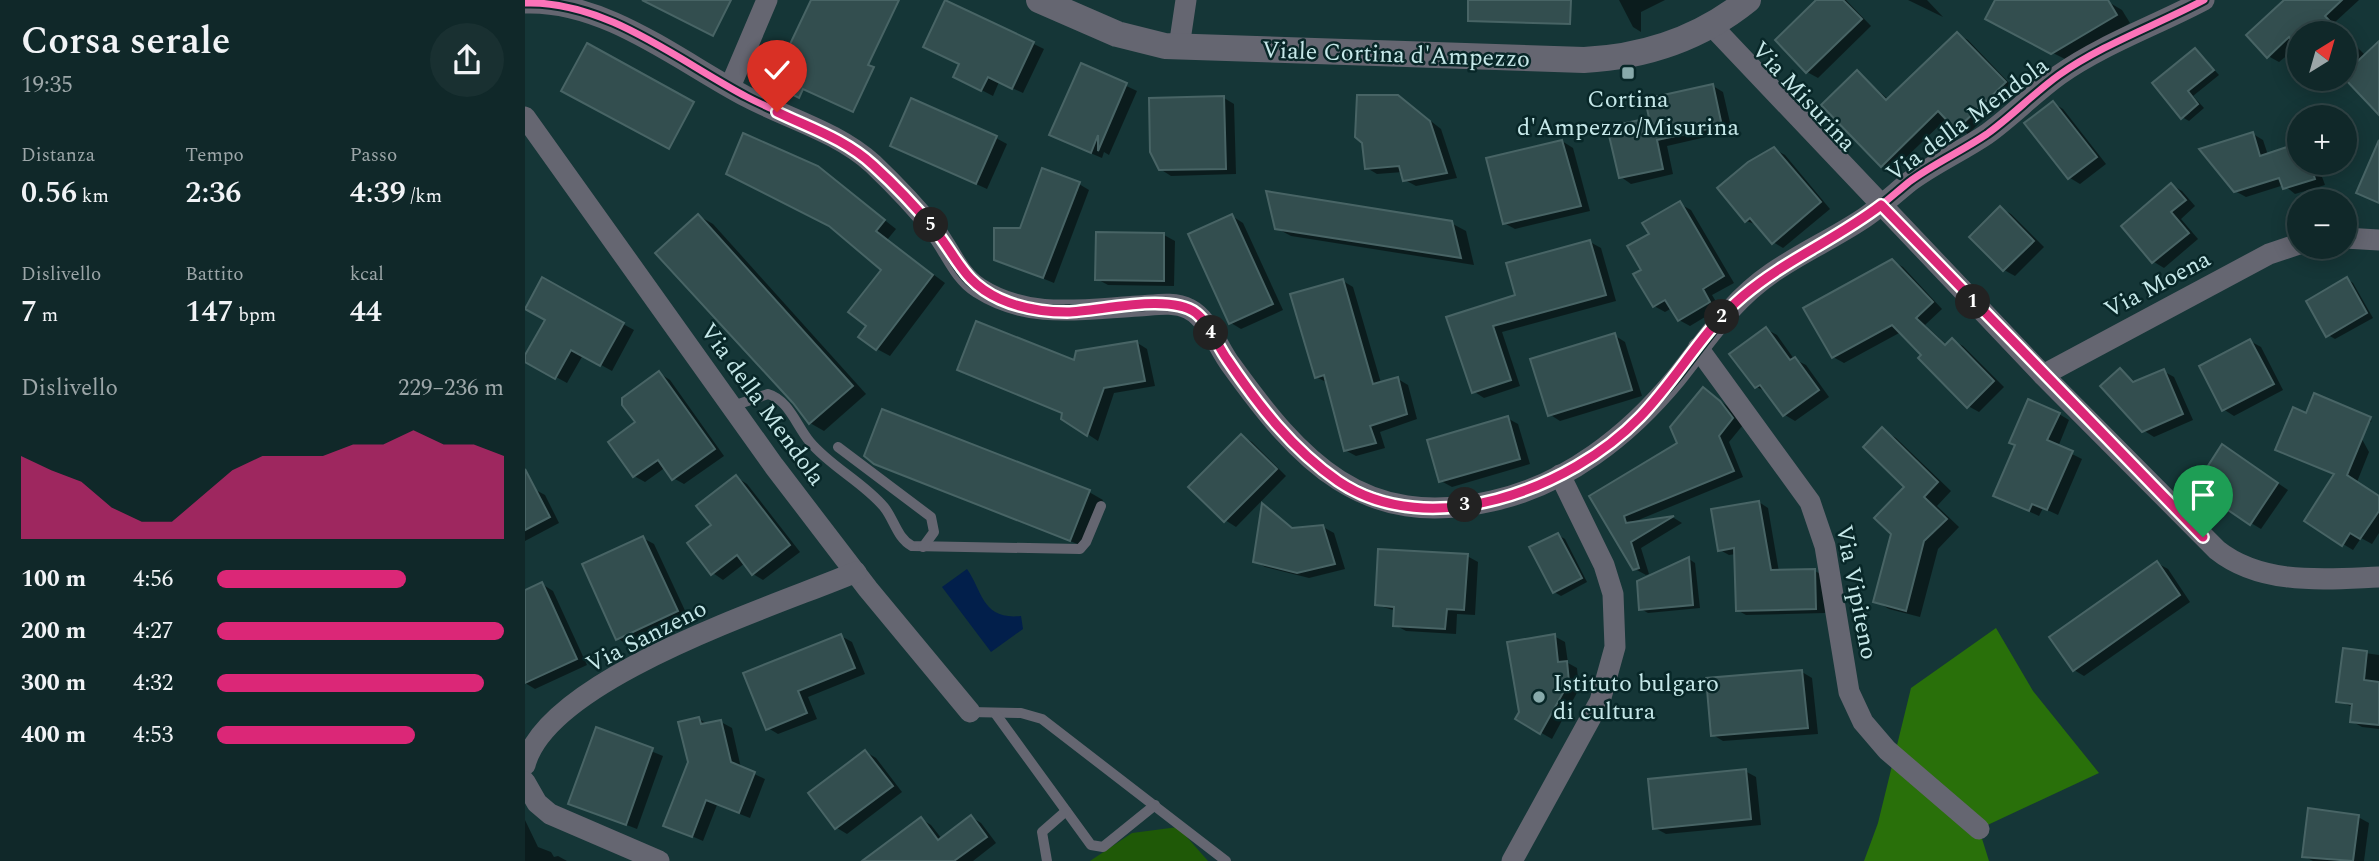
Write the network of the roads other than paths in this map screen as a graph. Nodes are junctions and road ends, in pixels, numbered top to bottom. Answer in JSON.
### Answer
{"nodes":[{"id":1,"x":767,"y":0,"type":"edge"},
{"id":2,"x":1039,"y":0,"type":"edge"},
{"id":3,"x":1186,"y":0,"type":"edge"},
{"id":4,"x":1748,"y":0,"type":"edge"},
{"id":5,"x":2204,"y":0,"type":"edge"},
{"id":6,"x":525,"y":3,"type":"edge"},
{"id":7,"x":1711,"y":26,"type":"junction"},
{"id":8,"x":1179,"y":47,"type":"junction"},
{"id":9,"x":730,"y":88,"type":"junction"},
{"id":10,"x":525,"y":117,"type":"edge"},
{"id":11,"x":1881,"y":205,"type":"junction"},
{"id":12,"x":2357,"y":239,"type":"edge"},
{"id":13,"x":2379,"y":240,"type":"edge"},
{"id":14,"x":2287,"y":248,"type":"edge"},
{"id":15,"x":1698,"y":348,"type":"junction"},
{"id":16,"x":2043,"y":375,"type":"junction"},
{"id":17,"x":730,"y":407,"type":"junction"},
{"id":18,"x":838,"y":447,"type":"dead end"},
{"id":19,"x":1560,"y":475,"type":"junction"},
{"id":20,"x":1101,"y":506,"type":"dead end"},
{"id":21,"x":923,"y":547,"type":"junction"},
{"id":22,"x":856,"y":572,"type":"junction"},
{"id":23,"x":2379,"y":577,"type":"edge"},
{"id":24,"x":970,"y":712,"type":"joint"},
{"id":25,"x":995,"y":713,"type":"junction"},
{"id":26,"x":525,"y":765,"type":"edge"},
{"id":27,"x":525,"y":782,"type":"edge"},
{"id":28,"x":1155,"y":805,"type":"junction"},
{"id":29,"x":1066,"y":811,"type":"junction"},
{"id":30,"x":1979,"y":830,"type":"dead end"},
{"id":31,"x":659,"y":861,"type":"edge"},
{"id":32,"x":1047,"y":861,"type":"edge"},
{"id":33,"x":1226,"y":861,"type":"edge"},
{"id":34,"x":1512,"y":861,"type":"edge"}],
"edges":[{"from":1,"to":9,"type":"street"},
{"from":2,"to":8,"type":"street","name":"Viale Cortina d'Ampezzo"},
{"from":3,"to":8,"type":"street"},
{"from":4,"to":7,"type":"street","name":"Viale Cortina d'Ampezzo"},
{"from":5,"to":11,"type":"street","name":"Via della Mendola"},
{"from":6,"to":9,"type":"street","name":"Via della Mendola"},
{"from":7,"to":8,"type":"street","name":"Viale Cortina d'Ampezzo"},
{"from":7,"to":11,"type":"street","name":"Via Misurina"},
{"from":9,"to":19,"type":"street","name":"Via della Mendola"},
{"from":10,"to":17,"type":"street","name":"Via della Mendola"},
{"from":11,"to":15,"type":"street","name":"Via della Mendola"},
{"from":11,"to":16,"type":"street","name":"Via Misurina"},
{"from":12,"to":13,"type":"street"},
{"from":14,"to":16,"type":"street","name":"Via Moena"},
{"from":15,"to":19,"type":"street","name":"Via della Mendola"},
{"from":15,"to":30,"type":"street","name":"Via Vipiteno"},
{"from":16,"to":23,"type":"street","name":"Via Misurina"},
{"from":17,"to":21,"type":"lane"},
{"from":17,"to":22,"type":"street","name":"Via della Mendola"},
{"from":18,"to":21,"type":"lane"},
{"from":19,"to":34,"type":"street"},
{"from":20,"to":21,"type":"lane"},
{"from":22,"to":24,"type":"street","name":"Via della Mendola"},
{"from":22,"to":26,"type":"street","name":"Via Sanzeno"},
{"from":24,"to":25,"type":"lane"},
{"from":25,"to":28,"type":"lane"},
{"from":25,"to":29,"type":"lane"},
{"from":27,"to":31,"type":"street"},
{"from":28,"to":29,"type":"lane"},
{"from":28,"to":33,"type":"lane"},
{"from":29,"to":32,"type":"lane"}]}
